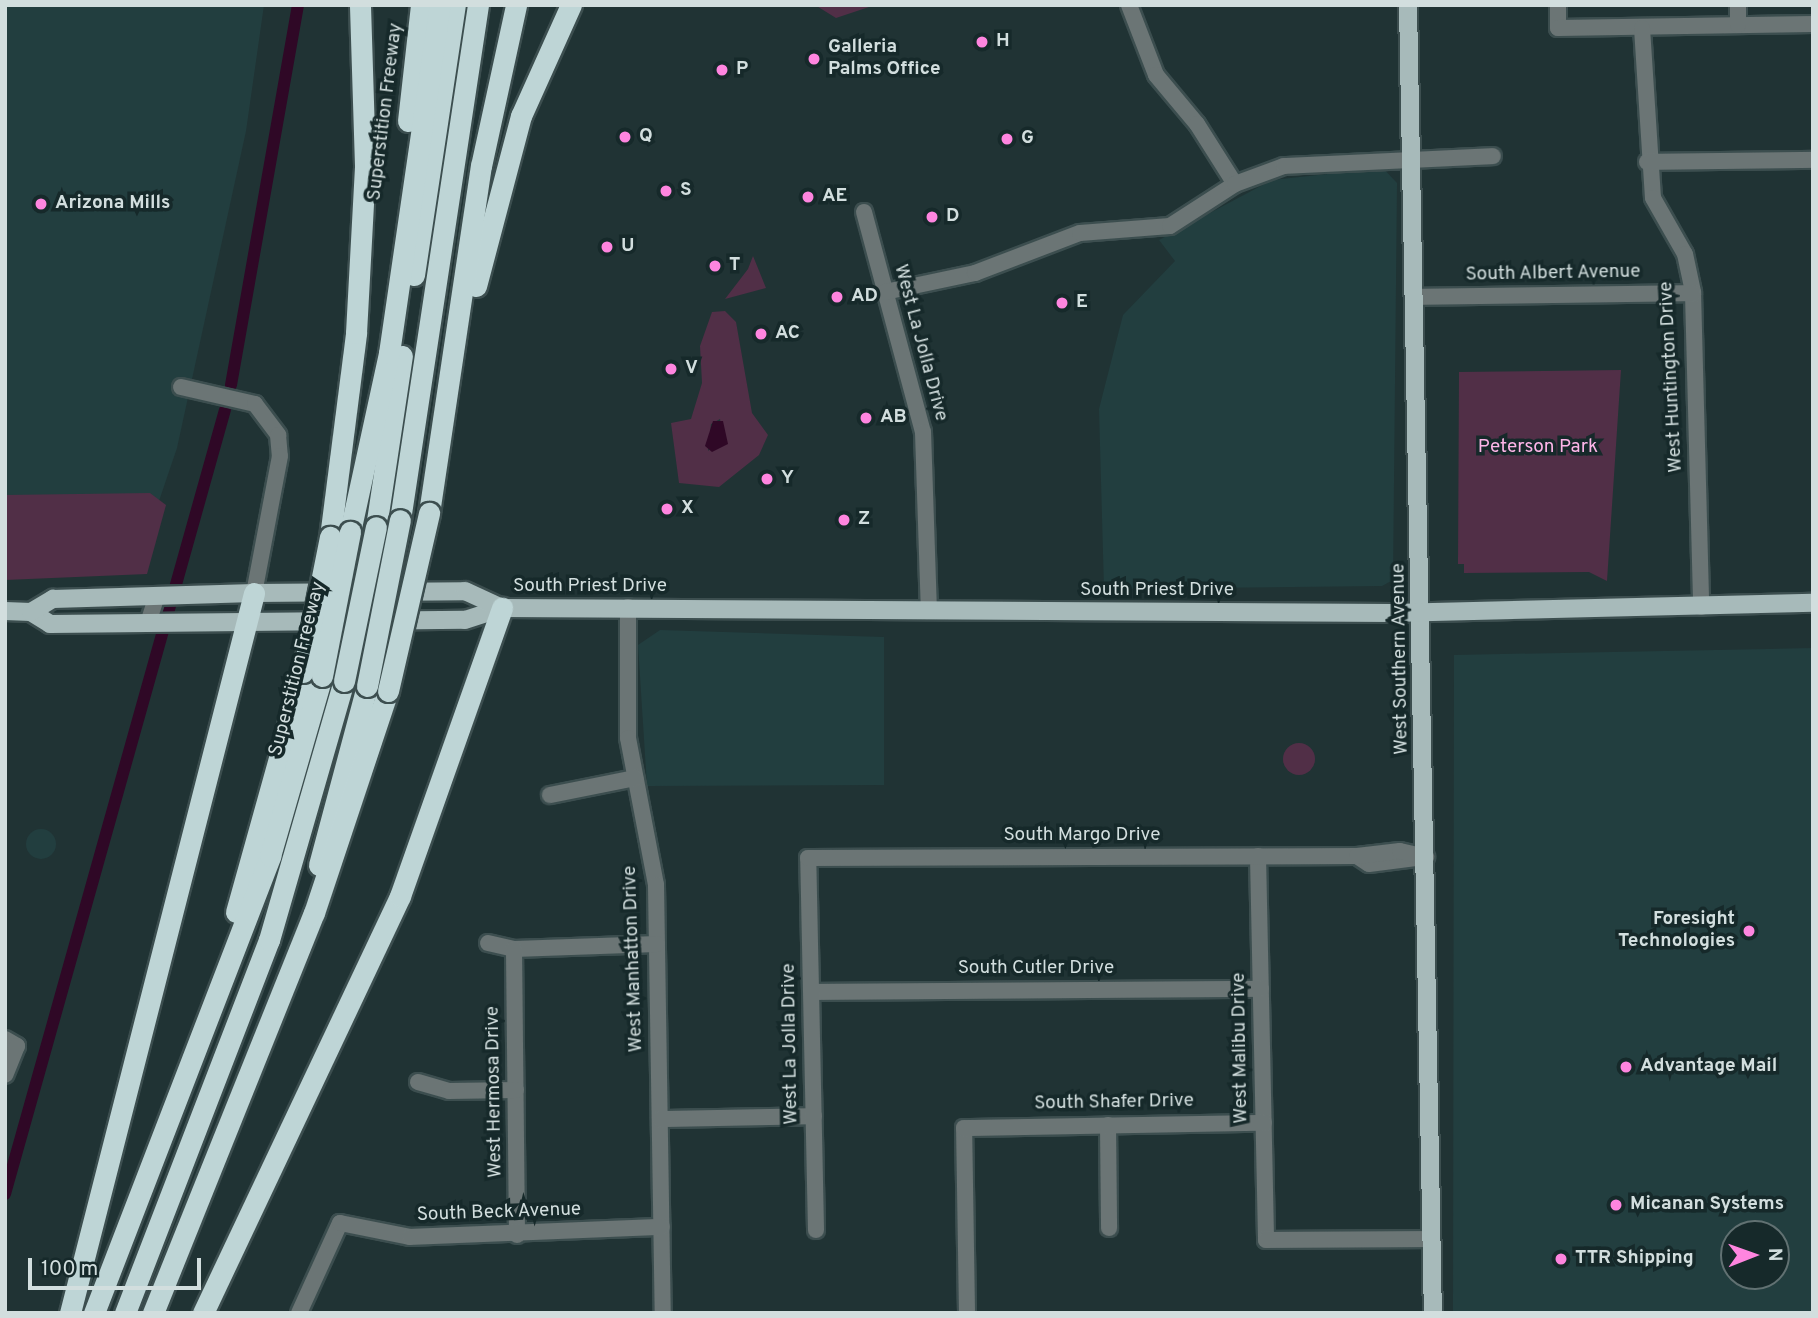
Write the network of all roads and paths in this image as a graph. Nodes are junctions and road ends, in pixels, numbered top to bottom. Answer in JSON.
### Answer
{"nodes":[{"id":1,"x":360,"y":5,"type":"edge"},
{"id":2,"x":421,"y":5,"type":"edge"},
{"id":3,"x":440,"y":5,"type":"edge"},
{"id":4,"x":455,"y":5,"type":"edge"},
{"id":5,"x":478,"y":5,"type":"edge"},
{"id":6,"x":516,"y":5,"type":"edge"},
{"id":7,"x":571,"y":5,"type":"edge"},
{"id":8,"x":1129,"y":5,"type":"edge"},
{"id":9,"x":1408,"y":5,"type":"edge"},
{"id":10,"x":1558,"y":5,"type":"edge"},
{"id":11,"x":1738,"y":5,"type":"edge"},
{"id":12,"x":1813,"y":24,"type":"edge"},
{"id":13,"x":1738,"y":25,"type":"junction"},
{"id":14,"x":1642,"y":28,"type":"junction"},
{"id":15,"x":1493,"y":156,"type":"dead end"},
{"id":16,"x":1411,"y":158,"type":"junction"},
{"id":17,"x":1813,"y":160,"type":"edge"},
{"id":18,"x":1647,"y":162,"type":"junction"},
{"id":19,"x":1235,"y":184,"type":"junction"},
{"id":20,"x":864,"y":212,"type":"dead end"},
{"id":21,"x":885,"y":292,"type":"junction"},
{"id":22,"x":1693,"y":293,"type":"junction"},
{"id":23,"x":1414,"y":297,"type":"junction"},
{"id":24,"x":181,"y":387,"type":"dead end"},
{"id":25,"x":446,"y":403,"type":"junction"},
{"id":26,"x":340,"y":535,"type":"junction"},
{"id":27,"x":254,"y":593,"type":"junction"},
{"id":28,"x":159,"y":595,"type":"junction"},
{"id":29,"x":1813,"y":603,"type":"edge"},
{"id":30,"x":628,"y":607,"type":"junction"},
{"id":31,"x":1701,"y":607,"type":"junction"},
{"id":32,"x":502,"y":608,"type":"junction"},
{"id":33,"x":5,"y":611,"type":"edge"},
{"id":34,"x":929,"y":611,"type":"junction"},
{"id":35,"x":31,"y":612,"type":"junction"},
{"id":36,"x":1421,"y":612,"type":"junction"},
{"id":37,"x":246,"y":622,"type":"junction"},
{"id":38,"x":151,"y":623,"type":"junction"},
{"id":39,"x":635,"y":778,"type":"junction"},
{"id":40,"x":550,"y":795,"type":"dead end"},
{"id":41,"x":1258,"y":856,"type":"junction"},
{"id":42,"x":1426,"y":857,"type":"junction"},
{"id":43,"x":808,"y":858,"type":"joint"},
{"id":44,"x":488,"y":943,"type":"dead end"},
{"id":45,"x":657,"y":944,"type":"junction"},
{"id":46,"x":514,"y":949,"type":"junction"},
{"id":47,"x":1261,"y":989,"type":"junction"},
{"id":48,"x":812,"y":992,"type":"junction"},
{"id":49,"x":11,"y":1042,"type":"edge"},
{"id":50,"x":259,"y":1046,"type":"junction"},
{"id":51,"x":5,"y":1075,"type":"edge"},
{"id":52,"x":418,"y":1082,"type":"dead end"},
{"id":53,"x":516,"y":1090,"type":"junction"},
{"id":54,"x":814,"y":1116,"type":"junction"},
{"id":55,"x":660,"y":1119,"type":"junction"},
{"id":56,"x":1264,"y":1123,"type":"junction"},
{"id":57,"x":1108,"y":1125,"type":"junction"},
{"id":58,"x":662,"y":1227,"type":"junction"},
{"id":59,"x":1109,"y":1228,"type":"dead end"},
{"id":60,"x":816,"y":1230,"type":"dead end"},
{"id":61,"x":517,"y":1235,"type":"junction"},
{"id":62,"x":1431,"y":1238,"type":"junction"},
{"id":63,"x":70,"y":1313,"type":"edge"},
{"id":64,"x":94,"y":1313,"type":"edge"},
{"id":65,"x":125,"y":1313,"type":"edge"},
{"id":66,"x":153,"y":1313,"type":"edge"},
{"id":67,"x":203,"y":1313,"type":"edge"},
{"id":68,"x":299,"y":1313,"type":"edge"},
{"id":69,"x":663,"y":1313,"type":"edge"},
{"id":70,"x":967,"y":1313,"type":"edge"},
{"id":71,"x":1433,"y":1313,"type":"edge"}],
"edges":[{"from":1,"to":26,"type":"highway"},
{"from":2,"to":26,"type":"highway","name":"Superstition Freeway"},
{"from":3,"to":26,"type":"highway"},
{"from":4,"to":65,"type":"highway","bridge":true},
{"from":5,"to":50,"type":"highway","bridge":true},
{"from":6,"to":25,"type":"highway"},
{"from":7,"to":25,"type":"highway"},
{"from":8,"to":19,"type":"street"},
{"from":9,"to":16,"type":"main road","name":"West Southern Avenue"},
{"from":10,"to":14,"type":"street"},
{"from":11,"to":13,"type":"street"},
{"from":12,"to":13,"type":"street"},
{"from":13,"to":14,"type":"street"},
{"from":14,"to":18,"type":"street","name":"West Huntington Drive"},
{"from":15,"to":16,"type":"street"},
{"from":16,"to":19,"type":"street"},
{"from":16,"to":23,"type":"main road","name":"West Southern Avenue"},
{"from":17,"to":18,"type":"street"},
{"from":18,"to":22,"type":"street","name":"West Huntington Drive"},
{"from":19,"to":21,"type":"street"},
{"from":20,"to":21,"type":"street","name":"West La Jolla Drive"},
{"from":21,"to":34,"type":"street","name":"West La Jolla Drive"},
{"from":22,"to":23,"type":"street","name":"South Albert Avenue"},
{"from":22,"to":31,"type":"street","name":"West Huntington Drive"},
{"from":23,"to":36,"type":"main road","name":"West Southern Avenue"},
{"from":24,"to":27,"type":"street"},
{"from":25,"to":50,"type":"highway","bridge":true},
{"from":26,"to":64,"type":"highway","name":"Superstition Freeway","bridge":true},
{"from":27,"to":28,"type":"main road","name":"South Priest Drive"},
{"from":27,"to":32,"type":"main road","name":"South Priest Drive"},
{"from":27,"to":37,"type":"highway"},
{"from":28,"to":35,"type":"main road","name":"South Priest Drive"},
{"from":28,"to":38,"type":"street"},
{"from":29,"to":31,"type":"main road","name":"South Priest Drive"},
{"from":30,"to":32,"type":"main road","name":"South Priest Drive"},
{"from":30,"to":34,"type":"main road","name":"South Priest Drive"},
{"from":30,"to":39,"type":"street","name":"West Manhatton Drive"},
{"from":31,"to":36,"type":"main road","name":"South Priest Drive"},
{"from":32,"to":37,"type":"main road","name":"South Priest Drive"},
{"from":32,"to":67,"type":"highway"},
{"from":33,"to":35,"type":"main road","name":"South Priest Drive"},
{"from":34,"to":36,"type":"main road","name":"South Priest Drive"},
{"from":35,"to":38,"type":"main road","name":"South Priest Drive"},
{"from":36,"to":42,"type":"main road","name":"West Southern Avenue"},
{"from":37,"to":38,"type":"main road","name":"South Priest Drive"},
{"from":37,"to":63,"type":"highway"},
{"from":39,"to":40,"type":"street"},
{"from":39,"to":45,"type":"street","name":"West Manhatton Drive"},
{"from":41,"to":42,"type":"street","name":"South Margo Drive"},
{"from":41,"to":43,"type":"street","name":"South Margo Drive"},
{"from":41,"to":47,"type":"street","name":"West Malibu Drive"},
{"from":42,"to":62,"type":"main road","name":"West Southern Avenue"},
{"from":43,"to":48,"type":"street","name":"West La Jolla Drive"},
{"from":44,"to":46,"type":"street"},
{"from":45,"to":46,"type":"street"},
{"from":45,"to":55,"type":"street","name":"West Manhatton Drive"},
{"from":46,"to":53,"type":"street","name":"West Hermosa Drive"},
{"from":47,"to":48,"type":"street","name":"South Cutler Drive"},
{"from":47,"to":56,"type":"street","name":"West Malibu Drive"},
{"from":48,"to":54,"type":"street","name":"West La Jolla Drive"},
{"from":49,"to":51,"type":"street"},
{"from":50,"to":66,"type":"highway"},
{"from":52,"to":53,"type":"street"},
{"from":53,"to":61,"type":"street","name":"West Hermosa Drive"},
{"from":54,"to":55,"type":"street"},
{"from":54,"to":60,"type":"street","name":"West La Jolla Drive"},
{"from":55,"to":58,"type":"street","name":"West Manhatton Drive"},
{"from":56,"to":57,"type":"street","name":"South Shafer Drive"},
{"from":56,"to":62,"type":"street","name":"West Malibu Drive"},
{"from":57,"to":59,"type":"street"},
{"from":57,"to":70,"type":"street","name":"South Shafer Drive"},
{"from":58,"to":61,"type":"street","name":"South Beck Avenue"},
{"from":58,"to":69,"type":"street","name":"West Manhatton Drive"},
{"from":61,"to":68,"type":"street","name":"South Beck Avenue"},
{"from":62,"to":71,"type":"main road","name":"West Southern Avenue"}]}
